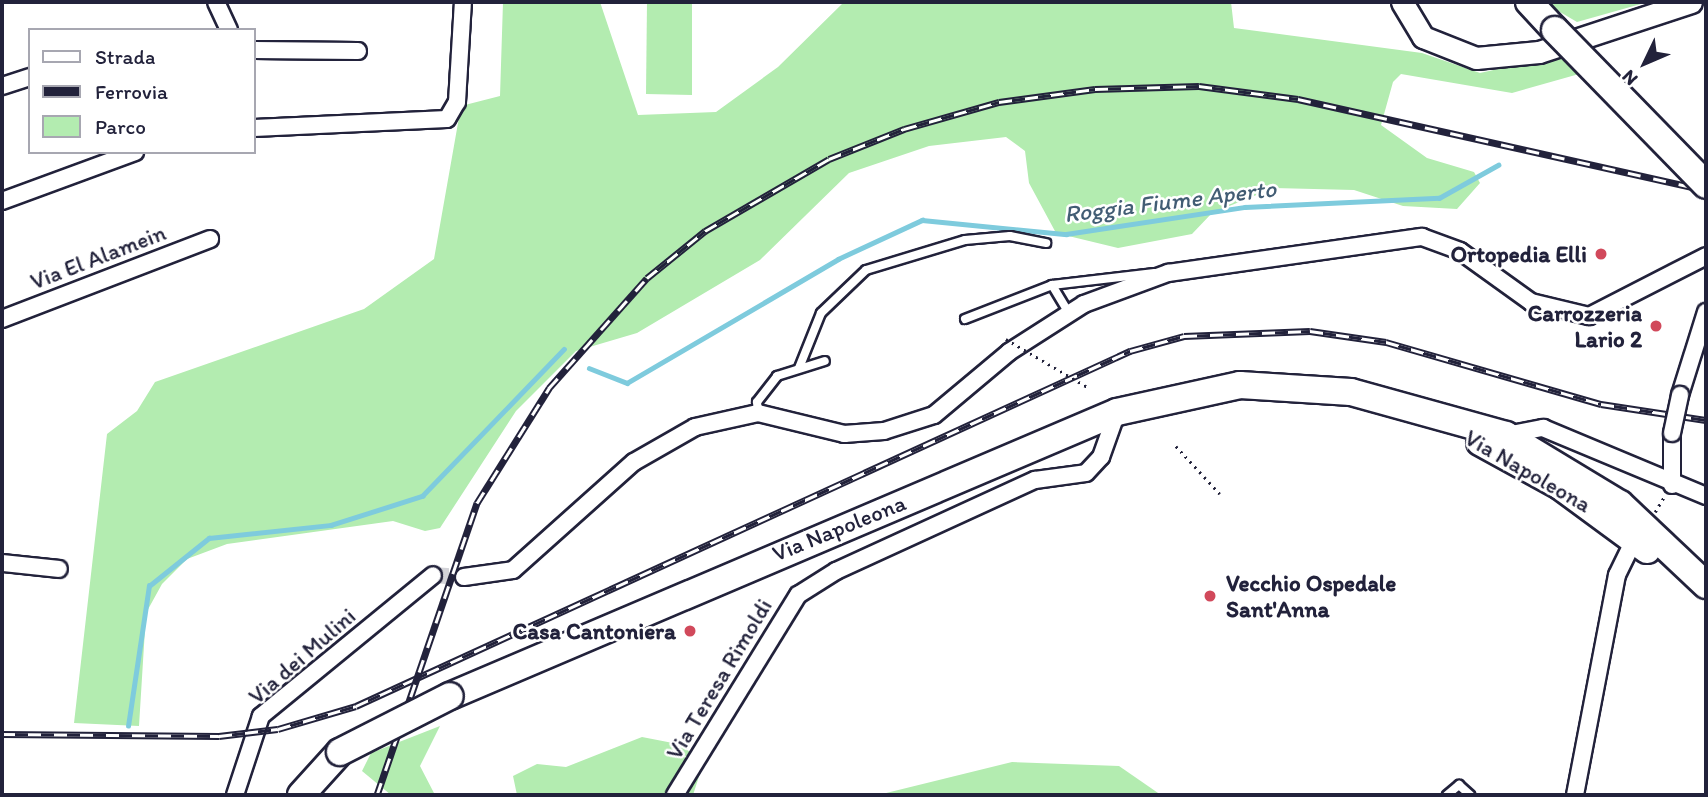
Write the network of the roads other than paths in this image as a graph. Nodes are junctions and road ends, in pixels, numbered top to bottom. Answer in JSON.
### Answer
{"nodes":[{"id":1,"x":216,"y":2,"type":"edge"},
{"id":2,"x":463,"y":2,"type":"edge"},
{"id":3,"x":1392,"y":2,"type":"edge"},
{"id":4,"x":1402,"y":2,"type":"edge"},
{"id":5,"x":1529,"y":2,"type":"edge"},
{"id":6,"x":1688,"y":3,"type":"edge"},
{"id":7,"x":1409,"y":23,"type":"junction"},
{"id":8,"x":228,"y":28,"type":"edge"},
{"id":9,"x":256,"y":50,"type":"edge"},
{"id":10,"x":358,"y":51,"type":"dead end"},
{"id":11,"x":28,"y":78,"type":"edge"},
{"id":12,"x":2,"y":86,"type":"edge"},
{"id":13,"x":256,"y":128,"type":"edge"},
{"id":14,"x":130,"y":154,"type":"edge"},
{"id":15,"x":1706,"y":185,"type":"edge"},
{"id":16,"x":2,"y":201,"type":"edge"},
{"id":17,"x":210,"y":239,"type":"dead end"},
{"id":18,"x":1046,"y":243,"type":"dead end"},
{"id":19,"x":1706,"y":256,"type":"edge"},
{"id":20,"x":1168,"y":274,"type":"junction"},
{"id":21,"x":1052,"y":285,"type":"junction"},
{"id":22,"x":1706,"y":312,"type":"edge"},
{"id":23,"x":1069,"y":313,"type":"junction"},
{"id":24,"x":2,"y":319,"type":"edge"},
{"id":25,"x":965,"y":319,"type":"dead end"},
{"id":26,"x":825,"y":361,"type":"dead end"},
{"id":27,"x":799,"y":368,"type":"junction"},
{"id":28,"x":1417,"y":408,"type":"junction"},
{"id":29,"x":1117,"y":412,"type":"junction"},
{"id":30,"x":758,"y":413,"type":"junction"},
{"id":31,"x":1506,"y":435,"type":"junction"},
{"id":32,"x":1672,"y":485,"type":"junction"},
{"id":33,"x":1706,"y":496,"type":"edge"},
{"id":34,"x":1640,"y":533,"type":"junction"},
{"id":35,"x":2,"y":563,"type":"edge"},
{"id":36,"x":59,"y":569,"type":"dead end"},
{"id":37,"x":433,"y":575,"type":"tunnel mouth"},
{"id":38,"x":464,"y":577,"type":"tunnel mouth"},
{"id":39,"x":1706,"y":586,"type":"edge"},
{"id":40,"x":1706,"y":601,"type":"edge"},
{"id":41,"x":234,"y":795,"type":"edge"},
{"id":42,"x":301,"y":795,"type":"edge"},
{"id":43,"x":675,"y":795,"type":"edge"},
{"id":44,"x":1447,"y":795,"type":"edge"},
{"id":45,"x":1470,"y":795,"type":"edge"},
{"id":46,"x":1575,"y":795,"type":"edge"}],
"edges":[{"from":1,"to":8,"type":"street"},
{"from":2,"to":13,"type":"street"},
{"from":3,"to":7,"type":"lane"},
{"from":4,"to":7,"type":"street"},
{"from":5,"to":15,"type":"main road","bridge":true},
{"from":6,"to":7,"type":"street"},
{"from":9,"to":10,"type":"street"},
{"from":11,"to":12,"type":"street"},
{"from":14,"to":16,"type":"street"},
{"from":17,"to":24,"type":"street","name":"Via El Alamein"},
{"from":18,"to":27,"type":"lane"},
{"from":19,"to":20,"type":"street"},
{"from":20,"to":21,"type":"lane"},
{"from":20,"to":23,"type":"street"},
{"from":21,"to":23,"type":"lane"},
{"from":21,"to":25,"type":"lane"},
{"from":22,"to":32,"type":"street","bridge":true},
{"from":23,"to":30,"type":"street"},
{"from":26,"to":27,"type":"lane"},
{"from":27,"to":30,"type":"lane"},
{"from":28,"to":29,"type":"main road","name":"Via Napoleona"},
{"from":28,"to":31,"type":"main road","name":"Via Napoleona"},
{"from":28,"to":34,"type":"main road","name":"Via Napoleona"},
{"from":29,"to":42,"type":"main road","name":"Via Napoleona","bridge":true},
{"from":29,"to":43,"type":"street","name":"Via Teresa Rimoldi"},
{"from":30,"to":38,"type":"street"},
{"from":31,"to":32,"type":"street"},
{"from":31,"to":34,"type":"main road","name":"Via Napoleona"},
{"from":32,"to":33,"type":"street"},
{"from":34,"to":39,"type":"main road","name":"Via Napoleona"},
{"from":34,"to":40,"type":"main road","name":"Via Napoleona"},
{"from":34,"to":46,"type":"street"},
{"from":35,"to":36,"type":"street"},
{"from":37,"to":41,"type":"street","name":"Via dei Mulini"},
{"from":44,"to":45,"type":"lane"}]}
